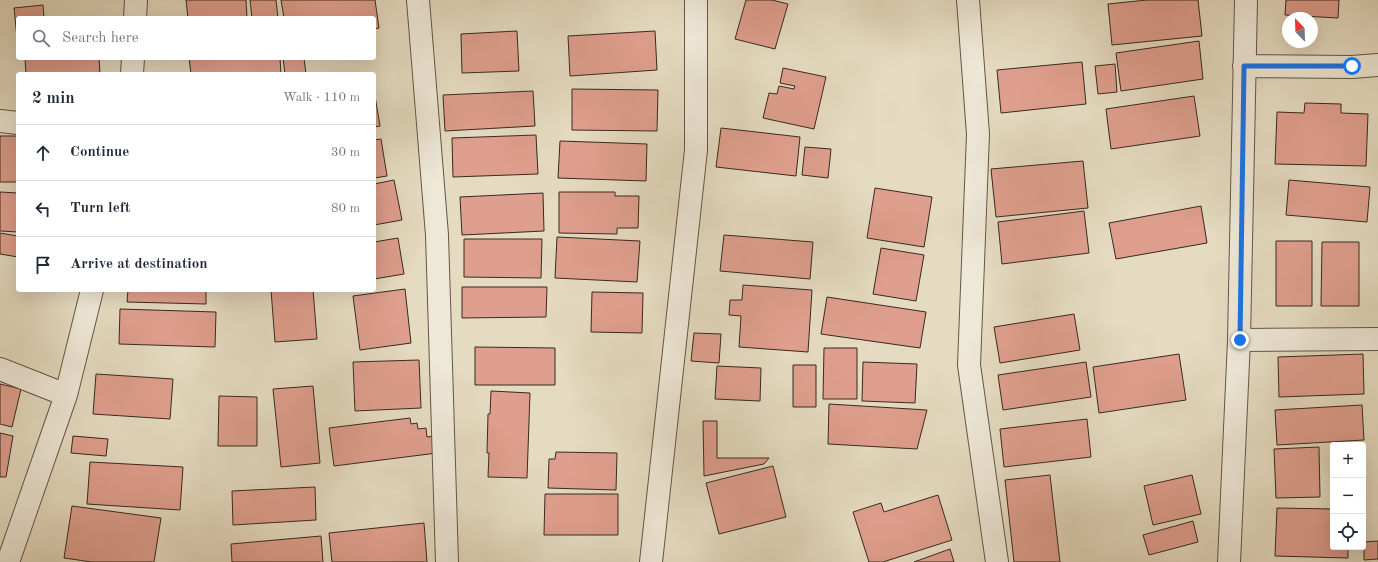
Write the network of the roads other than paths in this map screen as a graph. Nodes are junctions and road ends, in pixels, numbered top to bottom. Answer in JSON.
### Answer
{"nodes":[{"id":1,"x":136,"y":0,"type":"edge"},
{"id":2,"x":418,"y":0,"type":"edge"},
{"id":3,"x":696,"y":0,"type":"edge"},
{"id":4,"x":968,"y":0,"type":"edge"},
{"id":5,"x":1246,"y":0,"type":"edge"},
{"id":6,"x":135,"y":16,"type":"edge"},
{"id":7,"x":133,"y":60,"type":"edge"},
{"id":8,"x":1378,"y":65,"type":"edge"},
{"id":9,"x":1244,"y":66,"type":"junction"},
{"id":10,"x":132,"y":72,"type":"edge"},
{"id":11,"x":0,"y":121,"type":"edge"},
{"id":12,"x":16,"y":123,"type":"edge"},
{"id":13,"x":92,"y":292,"type":"edge"},
{"id":14,"x":1378,"y":339,"type":"edge"},
{"id":15,"x":1240,"y":340,"type":"junction"},
{"id":16,"x":0,"y":369,"type":"edge"},
{"id":17,"x":66,"y":395,"type":"junction"},
{"id":18,"x":8,"y":562,"type":"edge"},
{"id":19,"x":447,"y":562,"type":"edge"},
{"id":20,"x":651,"y":562,"type":"edge"},
{"id":21,"x":997,"y":562,"type":"edge"},
{"id":22,"x":1229,"y":562,"type":"edge"}],
"edges":[{"from":1,"to":6,"type":"street"},
{"from":2,"to":19,"type":"street"},
{"from":3,"to":20,"type":"street"},
{"from":4,"to":21,"type":"street"},
{"from":5,"to":9,"type":"street"},
{"from":7,"to":10,"type":"street"},
{"from":8,"to":9,"type":"street"},
{"from":9,"to":15,"type":"street"},
{"from":11,"to":12,"type":"street"},
{"from":13,"to":17,"type":"street"},
{"from":14,"to":15,"type":"street"},
{"from":15,"to":22,"type":"street"},
{"from":16,"to":17,"type":"street"},
{"from":17,"to":18,"type":"street"}]}
